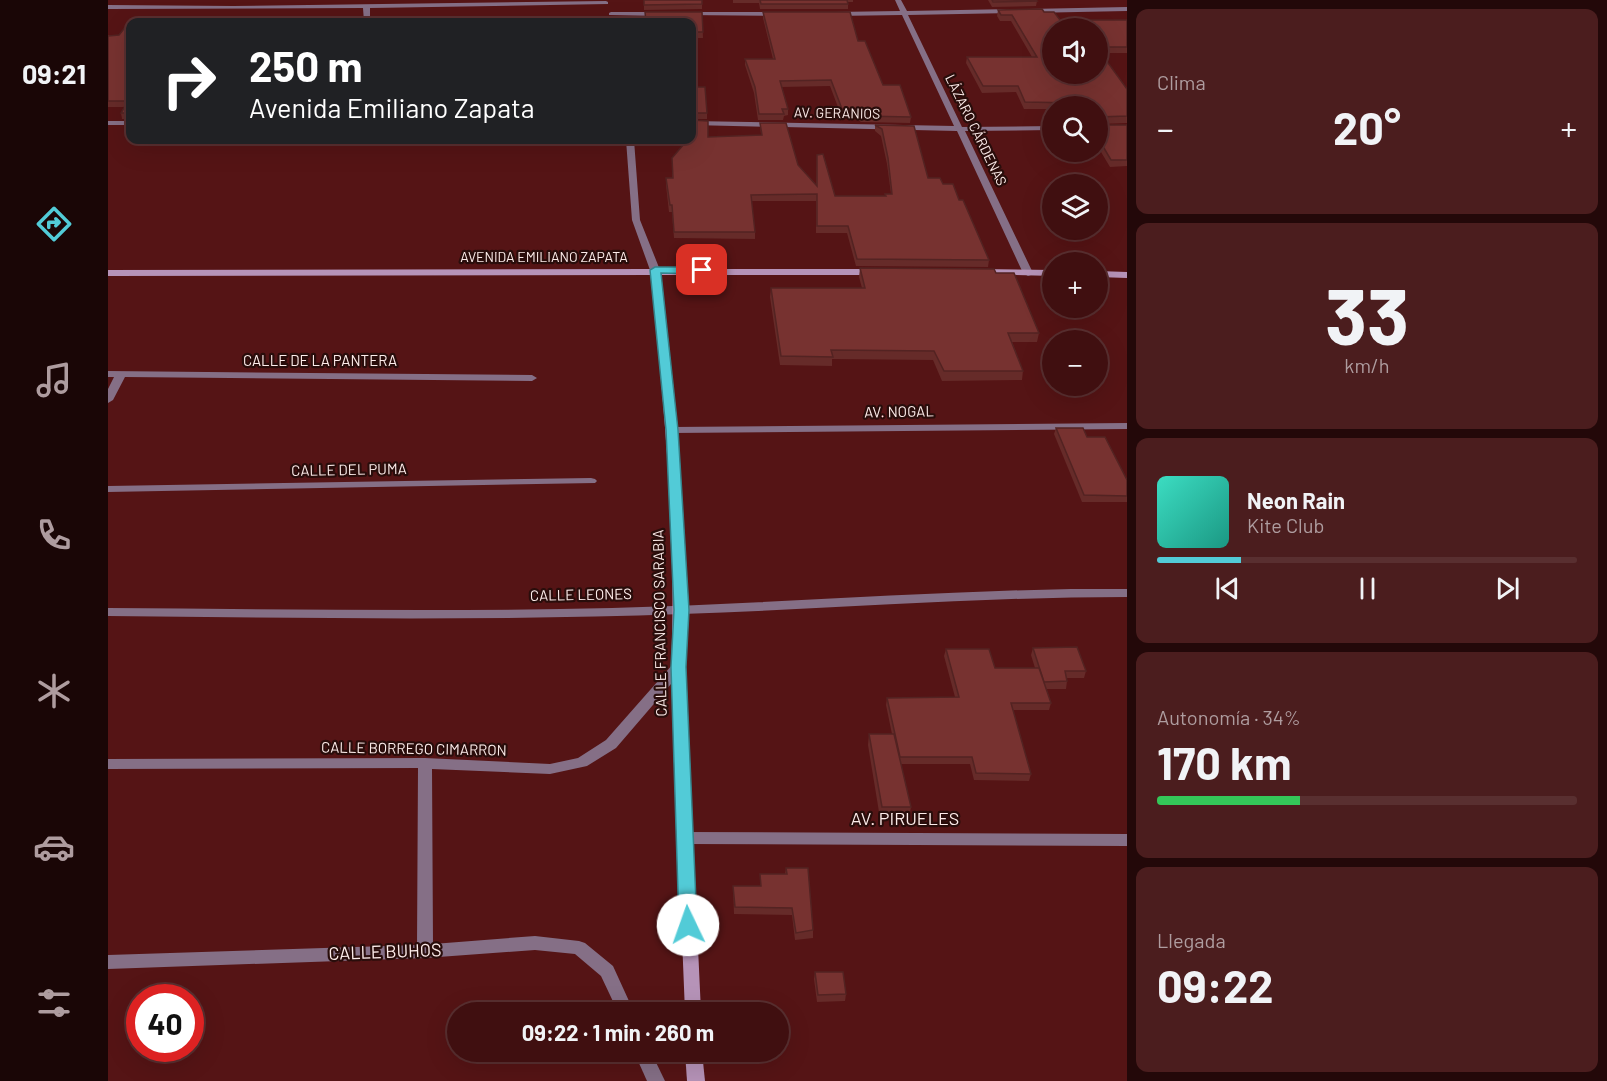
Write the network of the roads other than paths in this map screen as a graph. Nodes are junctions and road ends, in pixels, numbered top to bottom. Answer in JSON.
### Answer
{"nodes":[{"id":1,"x":283,"y":0,"type":"edge"},
{"id":2,"x":898,"y":0,"type":"edge"},
{"id":3,"x":605,"y":1,"type":"edge"},
{"id":4,"x":366,"y":5,"type":"junction"},
{"id":5,"x":293,"y":6,"type":"junction"},
{"id":6,"x":108,"y":8,"type":"edge"},
{"id":7,"x":1127,"y":9,"type":"edge"},
{"id":8,"x":904,"y":13,"type":"junction"},
{"id":9,"x":611,"y":14,"type":"junction"},
{"id":10,"x":670,"y":14,"type":"edge"},
{"id":11,"x":681,"y":14,"type":"edge"},
{"id":12,"x":787,"y":14,"type":"edge"},
{"id":13,"x":822,"y":14,"type":"edge"},
{"id":14,"x":367,"y":18,"type":"edge"},
{"id":15,"x":612,"y":18,"type":"edge"},
{"id":16,"x":108,"y":123,"type":"edge"},
{"id":17,"x":126,"y":123,"type":"edge"},
{"id":18,"x":696,"y":123,"type":"edge"},
{"id":19,"x":1042,"y":128,"type":"edge"},
{"id":20,"x":960,"y":129,"type":"junction"},
{"id":21,"x":630,"y":144,"type":"edge"},
{"id":22,"x":655,"y":270,"type":"junction"},
{"id":23,"x":888,"y":272,"type":"edge"},
{"id":24,"x":970,"y":272,"type":"edge"},
{"id":25,"x":108,"y":273,"type":"edge"},
{"id":26,"x":1028,"y":273,"type":"junction"},
{"id":27,"x":1042,"y":273,"type":"edge"},
{"id":28,"x":1108,"y":274,"type":"edge"},
{"id":29,"x":1127,"y":275,"type":"edge"},
{"id":30,"x":108,"y":374,"type":"edge"},
{"id":31,"x":121,"y":374,"type":"junction"},
{"id":32,"x":532,"y":378,"type":"dead end"},
{"id":33,"x":108,"y":400,"type":"edge"},
{"id":34,"x":1127,"y":426,"type":"edge"},
{"id":35,"x":672,"y":430,"type":"junction"},
{"id":36,"x":591,"y":481,"type":"dead end"},
{"id":37,"x":108,"y":489,"type":"edge"},
{"id":38,"x":1127,"y":593,"type":"edge"},
{"id":39,"x":681,"y":610,"type":"junction"},
{"id":40,"x":108,"y":612,"type":"edge"},
{"id":41,"x":678,"y":667,"type":"junction"},
{"id":42,"x":426,"y":763,"type":"junction"},
{"id":43,"x":108,"y":764,"type":"edge"},
{"id":44,"x":684,"y":837,"type":"junction"},
{"id":45,"x":1127,"y":840,"type":"edge"},
{"id":46,"x":425,"y":951,"type":"junction"},
{"id":47,"x":108,"y":962,"type":"edge"},
{"id":48,"x":622,"y":1002,"type":"edge"},
{"id":49,"x":692,"y":1002,"type":"edge"},
{"id":50,"x":647,"y":1062,"type":"edge"},
{"id":51,"x":695,"y":1062,"type":"edge"},
{"id":52,"x":656,"y":1081,"type":"edge"},
{"id":53,"x":696,"y":1081,"type":"edge"}],
"edges":[{"from":1,"to":5,"type":"street"},
{"from":2,"to":8,"type":"street","name":"LÁZARO CÁRDENAS"},
{"from":3,"to":4,"type":"street"},
{"from":3,"to":9,"type":"street"},
{"from":4,"to":5,"type":"street"},
{"from":4,"to":14,"type":"street"},
{"from":5,"to":6,"type":"street"},
{"from":7,"to":8,"type":"street"},
{"from":8,"to":13,"type":"street"},
{"from":8,"to":20,"type":"street","name":"LÁZARO CÁRDENAS"},
{"from":9,"to":10,"type":"street"},
{"from":9,"to":15,"type":"street"},
{"from":11,"to":12,"type":"street"},
{"from":16,"to":17,"type":"street"},
{"from":18,"to":20,"type":"street","name":"AV. GERANIOS"},
{"from":19,"to":20,"type":"street","name":"AV. GERANIOS"},
{"from":20,"to":26,"type":"street","name":"LÁZARO CÁRDENAS"},
{"from":21,"to":22,"type":"street"},
{"from":22,"to":23,"type":"main road","name":"AVENIDA EMILIANO ZAPATA"},
{"from":22,"to":25,"type":"main road","name":"AVENIDA EMILIANO ZAPATA"},
{"from":22,"to":35,"type":"main road","name":"CALLE FRANCISCO SARABIA"},
{"from":24,"to":26,"type":"main road"},
{"from":26,"to":27,"type":"main road"},
{"from":28,"to":29,"type":"main road"},
{"from":30,"to":31,"type":"street","name":"CALLE DE LA PANTERA"},
{"from":31,"to":32,"type":"street","name":"CALLE DE LA PANTERA"},
{"from":31,"to":33,"type":"street"},
{"from":34,"to":35,"type":"street","name":"AV. NOGAL"},
{"from":35,"to":39,"type":"main road","name":"CALLE FRANCISCO SARABIA"},
{"from":36,"to":37,"type":"street","name":"CALLE DEL PUMA"},
{"from":38,"to":39,"type":"street","name":"CALLE LEONES"},
{"from":39,"to":40,"type":"street","name":"CALLE LEONES"},
{"from":39,"to":41,"type":"main road","name":"CALLE FRANCISCO SARABIA"},
{"from":41,"to":42,"type":"street","name":"CALLE BORREGO CIMARRON"},
{"from":41,"to":44,"type":"main road","name":"CALLE FRANCISCO SARABIA"},
{"from":42,"to":43,"type":"street","name":"CALLE BORREGO CIMARRON"},
{"from":42,"to":46,"type":"street"},
{"from":44,"to":45,"type":"street","name":"AV. PIRUELES"},
{"from":44,"to":49,"type":"main road","name":"CALLE FRANCISCO SARABIA"},
{"from":46,"to":47,"type":"street","name":"CALLE BUHOS"},
{"from":46,"to":48,"type":"street","name":"CALLE BUHOS"},
{"from":50,"to":52,"type":"street"},
{"from":51,"to":53,"type":"main road"}]}
